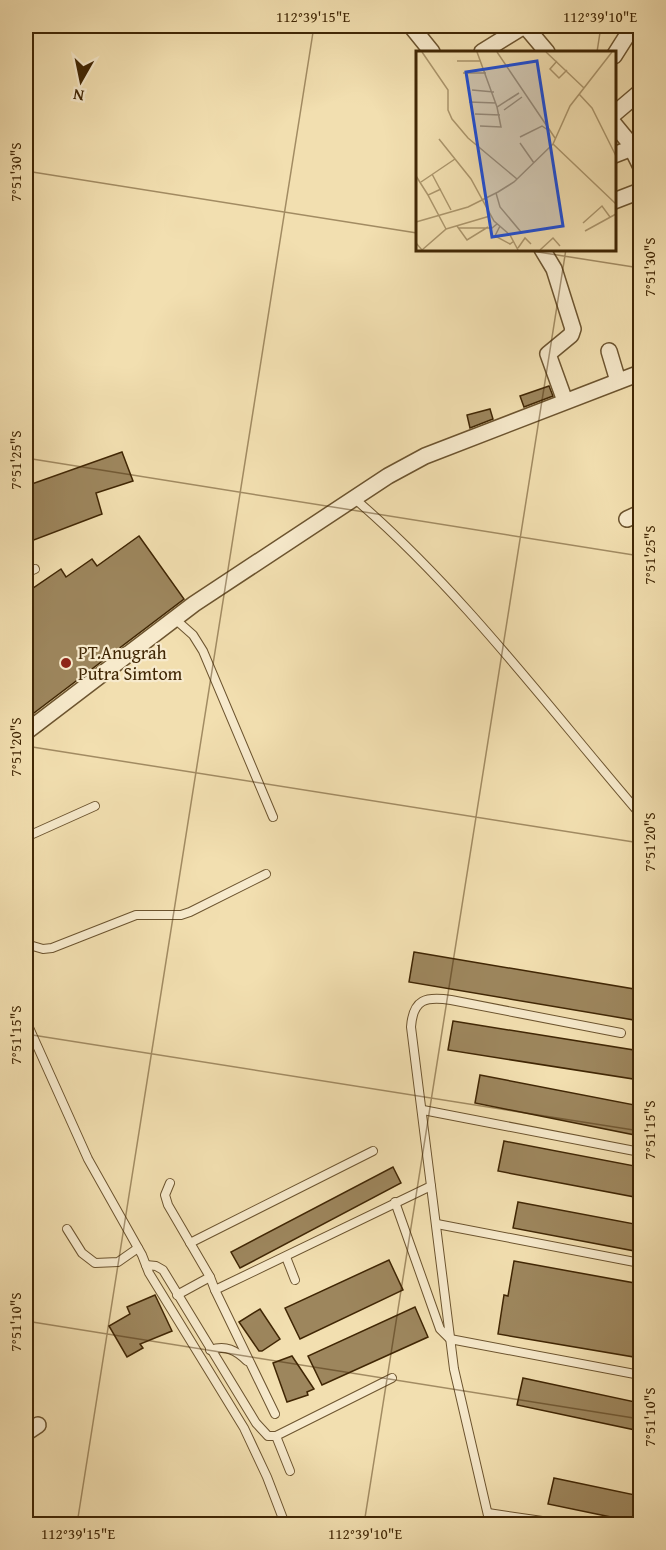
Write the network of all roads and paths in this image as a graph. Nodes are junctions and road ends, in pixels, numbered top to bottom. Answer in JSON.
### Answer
{"nodes":[{"id":1,"x":411,"y":26,"type":"edge"},
{"id":2,"x":525,"y":26,"type":"edge"},
{"id":3,"x":633,"y":26,"type":"edge"},
{"id":4,"x":431,"y":51,"type":"edge"},
{"id":5,"x":484,"y":51,"type":"edge"},
{"id":6,"x":543,"y":51,"type":"edge"},
{"id":7,"x":615,"y":54,"type":"edge"},
{"id":8,"x":640,"y":92,"type":"edge"},
{"id":9,"x":615,"y":113,"type":"edge"},
{"id":10,"x":615,"y":125,"type":"edge"},
{"id":11,"x":632,"y":148,"type":"junction"},
{"id":12,"x":615,"y":155,"type":"edge"},
{"id":13,"x":640,"y":165,"type":"edge"},
{"id":14,"x":640,"y":191,"type":"edge"},
{"id":15,"x":615,"y":201,"type":"edge"},
{"id":16,"x":543,"y":250,"type":"edge"},
{"id":17,"x":609,"y":351,"type":"dead end"},
{"id":18,"x":640,"y":373,"type":"edge"},
{"id":19,"x":618,"y":381,"type":"junction"},
{"id":20,"x":565,"y":401,"type":"junction"},
{"id":21,"x":355,"y":499,"type":"junction"},
{"id":22,"x":35,"y":569,"type":"dead end"},
{"id":23,"x":26,"y":573,"type":"edge"},
{"id":24,"x":175,"y":619,"type":"junction"},
{"id":25,"x":26,"y":732,"type":"edge"},
{"id":26,"x":95,"y":806,"type":"dead end"},
{"id":27,"x":640,"y":814,"type":"edge"},
{"id":28,"x":273,"y":818,"type":"dead end"},
{"id":29,"x":26,"y":837,"type":"edge"},
{"id":30,"x":266,"y":874,"type":"dead end"},
{"id":31,"x":26,"y":944,"type":"edge"},
{"id":32,"x":26,"y":1022,"type":"edge"},
{"id":33,"x":621,"y":1033,"type":"dead end"},
{"id":34,"x":34,"y":1042,"type":"junction"},
{"id":35,"x":26,"y":1046,"type":"edge"},
{"id":36,"x":423,"y":1110,"type":"junction"},
{"id":37,"x":373,"y":1151,"type":"dead end"},
{"id":38,"x":640,"y":1152,"type":"edge"},
{"id":39,"x":170,"y":1184,"type":"dead end"},
{"id":40,"x":431,"y":1186,"type":"junction"},
{"id":41,"x":395,"y":1202,"type":"junction"},
{"id":42,"x":437,"y":1224,"type":"junction"},
{"id":43,"x":67,"y":1229,"type":"dead end"},
{"id":44,"x":190,"y":1243,"type":"junction"},
{"id":45,"x":138,"y":1248,"type":"junction"},
{"id":46,"x":286,"y":1257,"type":"junction"},
{"id":47,"x":640,"y":1263,"type":"edge"},
{"id":48,"x":146,"y":1265,"type":"junction"},
{"id":49,"x":210,"y":1277,"type":"junction"},
{"id":50,"x":295,"y":1280,"type":"dead end"},
{"id":51,"x":215,"y":1290,"type":"junction"},
{"id":52,"x":177,"y":1295,"type":"junction"},
{"id":53,"x":450,"y":1339,"type":"junction"},
{"id":54,"x":210,"y":1350,"type":"junction"},
{"id":55,"x":255,"y":1369,"type":"junction"},
{"id":56,"x":640,"y":1375,"type":"edge"},
{"id":57,"x":392,"y":1378,"type":"dead end"},
{"id":58,"x":275,"y":1414,"type":"dead end"},
{"id":59,"x":276,"y":1436,"type":"junction"},
{"id":60,"x":290,"y":1471,"type":"dead end"},
{"id":61,"x":488,"y":1513,"type":"junction"},
{"id":62,"x":285,"y":1524,"type":"edge"},
{"id":63,"x":490,"y":1524,"type":"edge"},
{"id":64,"x":563,"y":1524,"type":"edge"}],
"edges":[{"from":1,"to":4,"type":"street"},
{"from":2,"to":5,"type":"street"},
{"from":2,"to":6,"type":"street"},
{"from":3,"to":7,"type":"street"},
{"from":8,"to":9,"type":"street"},
{"from":10,"to":11,"type":"street"},
{"from":11,"to":12,"type":"street"},
{"from":11,"to":13,"type":"street"},
{"from":14,"to":15,"type":"street"},
{"from":16,"to":20,"type":"street"},
{"from":17,"to":19,"type":"street"},
{"from":18,"to":19,"type":"street"},
{"from":19,"to":20,"type":"street"},
{"from":20,"to":21,"type":"street"},
{"from":21,"to":24,"type":"street"},
{"from":21,"to":27,"type":"lane"},
{"from":22,"to":23,"type":"lane"},
{"from":24,"to":25,"type":"street"},
{"from":24,"to":28,"type":"lane"},
{"from":26,"to":29,"type":"lane"},
{"from":30,"to":31,"type":"lane"},
{"from":32,"to":34,"type":"lane"},
{"from":33,"to":36,"type":"lane"},
{"from":34,"to":35,"type":"lane"},
{"from":34,"to":45,"type":"lane"},
{"from":36,"to":38,"type":"lane"},
{"from":36,"to":40,"type":"lane"},
{"from":37,"to":44,"type":"lane"},
{"from":39,"to":44,"type":"lane"},
{"from":40,"to":41,"type":"lane"},
{"from":40,"to":42,"type":"lane"},
{"from":41,"to":46,"type":"lane"},
{"from":41,"to":53,"type":"lane"},
{"from":42,"to":47,"type":"lane"},
{"from":42,"to":53,"type":"lane"},
{"from":43,"to":45,"type":"lane"},
{"from":44,"to":49,"type":"lane"},
{"from":45,"to":48,"type":"lane"},
{"from":46,"to":50,"type":"lane"},
{"from":46,"to":51,"type":"lane"},
{"from":48,"to":52,"type":"lane"},
{"from":48,"to":62,"type":"lane"},
{"from":49,"to":51,"type":"lane"},
{"from":49,"to":52,"type":"lane"},
{"from":51,"to":55,"type":"lane"},
{"from":52,"to":54,"type":"lane"},
{"from":53,"to":56,"type":"lane"},
{"from":53,"to":61,"type":"lane"},
{"from":54,"to":55,"type":"lane"},
{"from":54,"to":59,"type":"lane"},
{"from":55,"to":58,"type":"lane"},
{"from":57,"to":59,"type":"lane"},
{"from":59,"to":60,"type":"lane"},
{"from":61,"to":63,"type":"lane"},
{"from":61,"to":64,"type":"lane"}]}
